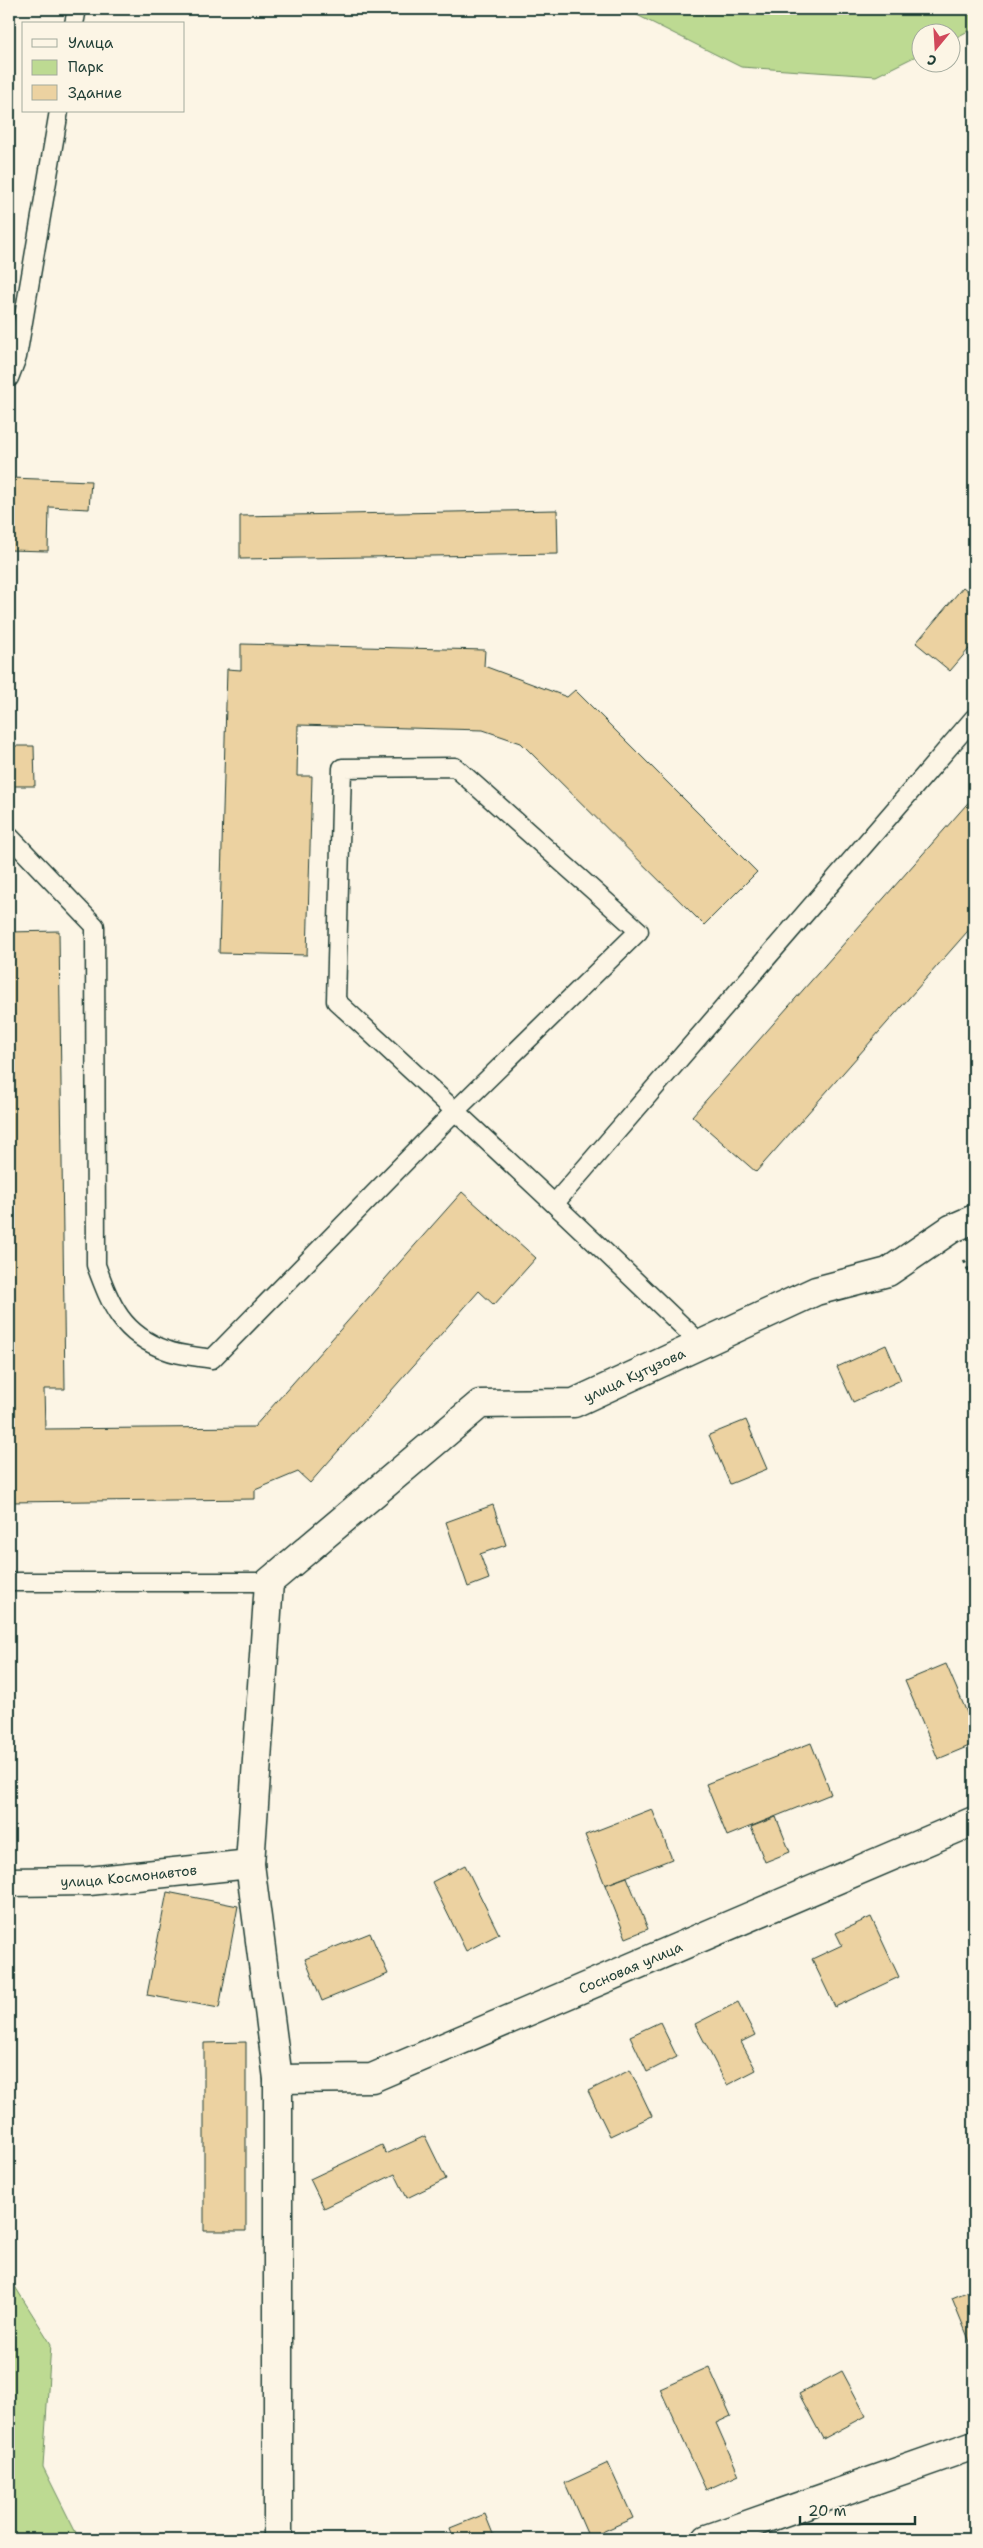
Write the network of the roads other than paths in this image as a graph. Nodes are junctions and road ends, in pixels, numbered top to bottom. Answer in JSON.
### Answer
{"nodes":[{"id":1,"x":77,"y":9,"type":"edge"},
{"id":2,"x":74,"y":22,"type":"edge"},
{"id":3,"x":59,"y":112,"type":"edge"},
{"id":4,"x":13,"y":357,"type":"edge"},
{"id":5,"x":9,"y":378,"type":"edge"},
{"id":6,"x":974,"y":718,"type":"edge"},
{"id":7,"x":9,"y":836,"type":"edge"},
{"id":8,"x":455,"y":1111,"type":"junction"},
{"id":9,"x":555,"y":1202,"type":"junction"},
{"id":10,"x":974,"y":1219,"type":"edge"},
{"id":11,"x":701,"y":1344,"type":"junction"},
{"id":12,"x":9,"y":1582,"type":"edge"},
{"id":13,"x":269,"y":1582,"type":"junction"},
{"id":14,"x":974,"y":1821,"type":"edge"},
{"id":15,"x":250,"y":1864,"type":"junction"},
{"id":16,"x":9,"y":1882,"type":"edge"},
{"id":17,"x":278,"y":2079,"type":"junction"},
{"id":18,"x":974,"y":2445,"type":"edge"},
{"id":19,"x":278,"y":2539,"type":"edge"},
{"id":20,"x":707,"y":2539,"type":"edge"}],
"edges":[{"from":1,"to":2,"type":"lane"},
{"from":3,"to":4,"type":"lane"},
{"from":4,"to":5,"type":"lane"},
{"from":6,"to":9,"type":"lane"},
{"from":7,"to":8,"type":"lane"},
{"from":8,"to":8,"type":"lane"},
{"from":8,"to":9,"type":"lane"},
{"from":9,"to":11,"type":"lane"},
{"from":10,"to":11,"type":"street","name":"улица Кутузова"},
{"from":11,"to":13,"type":"street","name":"улица Кутузова"},
{"from":12,"to":13,"type":"lane"},
{"from":13,"to":15,"type":"street"},
{"from":14,"to":17,"type":"street","name":"Сосновая улица"},
{"from":15,"to":16,"type":"street","name":"улица Космонавтов"},
{"from":15,"to":17,"type":"street"},
{"from":17,"to":19,"type":"street"},
{"from":18,"to":20,"type":"street"}]}
